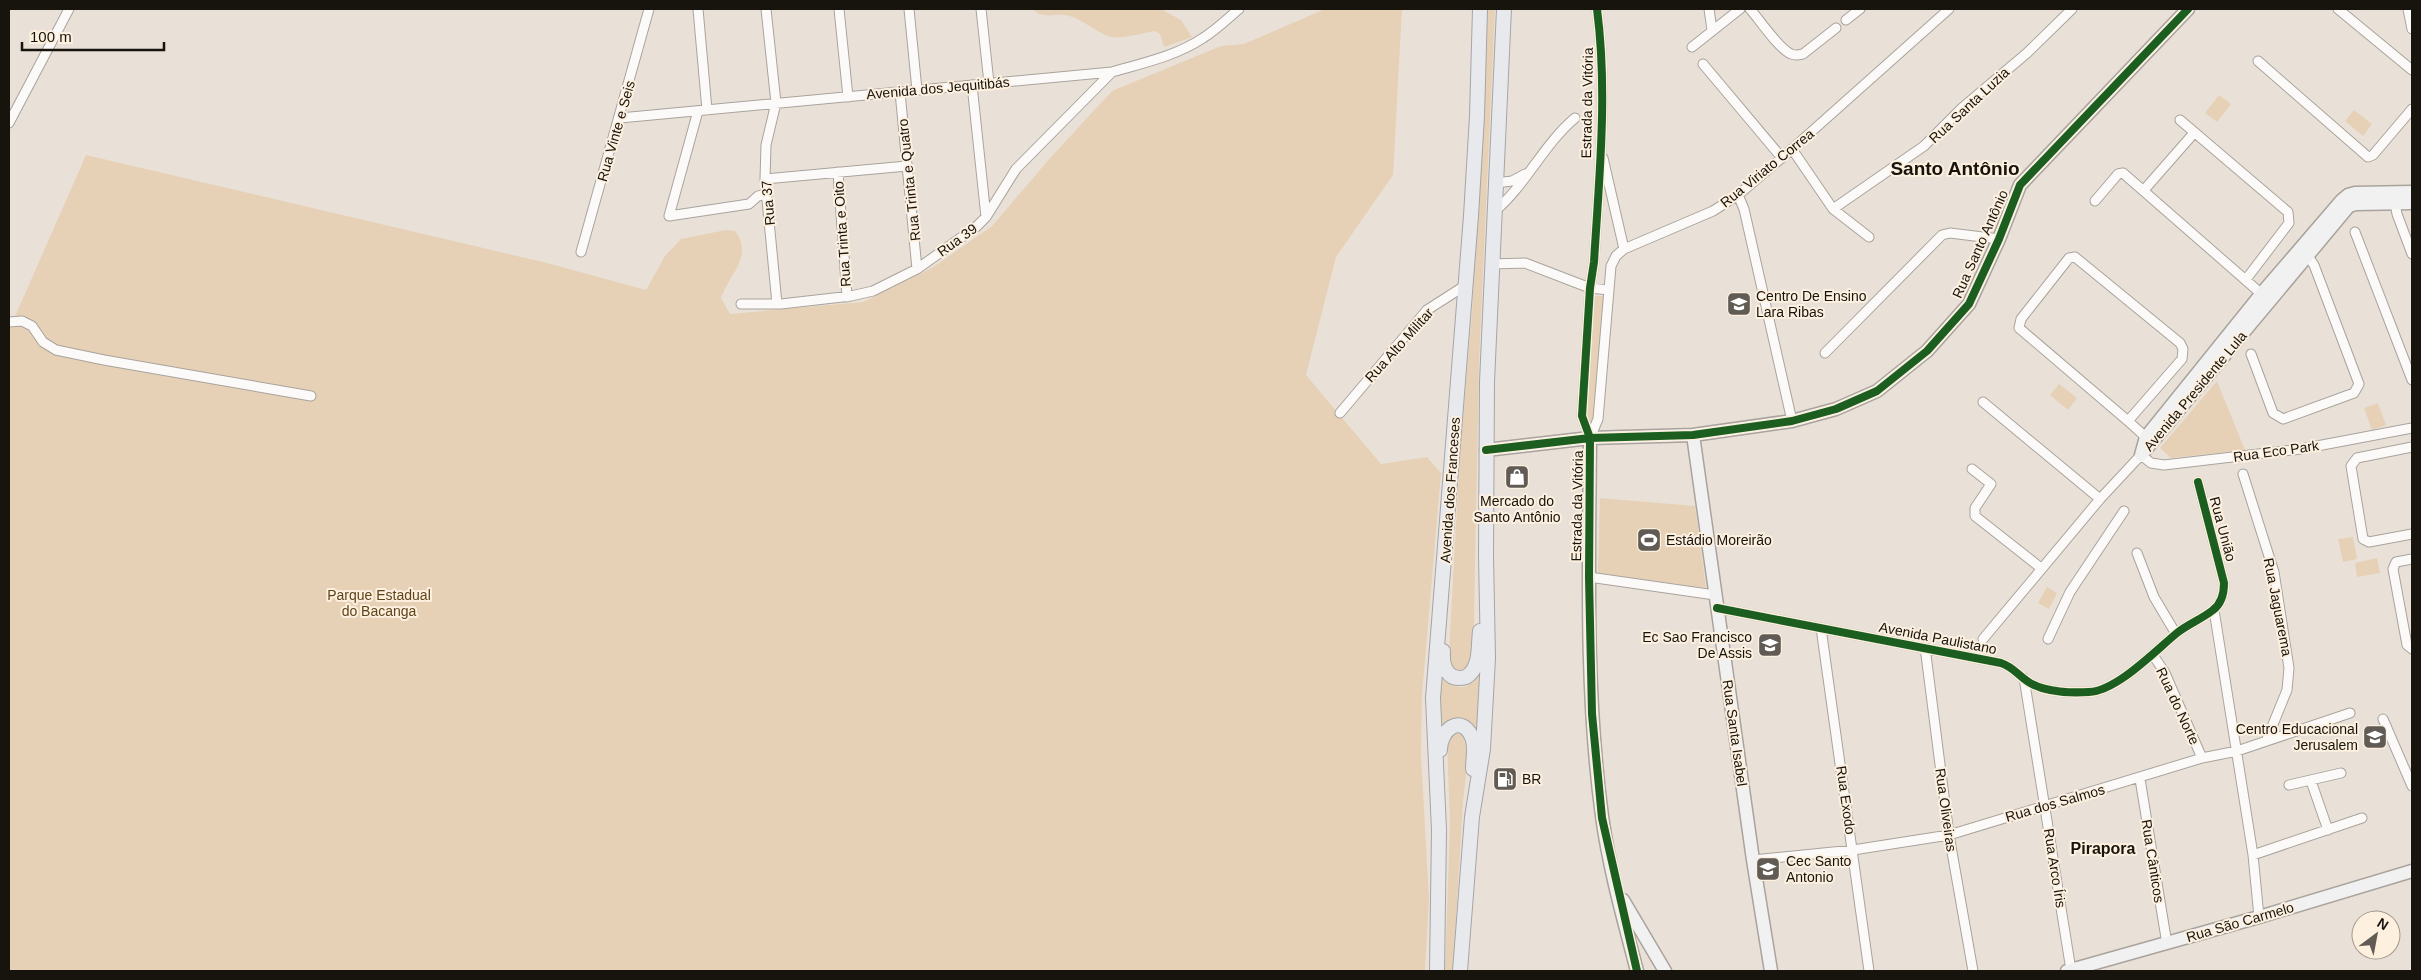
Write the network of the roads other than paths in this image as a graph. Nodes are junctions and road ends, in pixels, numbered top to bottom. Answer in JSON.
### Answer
{"nodes":[{"id":1,"x":69,"y":9,"type":"edge"},
{"id":2,"x":649,"y":9,"type":"edge"},
{"id":3,"x":698,"y":9,"type":"edge"},
{"id":4,"x":766,"y":9,"type":"edge"},
{"id":5,"x":839,"y":9,"type":"edge"},
{"id":6,"x":909,"y":9,"type":"edge"},
{"id":7,"x":981,"y":9,"type":"edge"},
{"id":8,"x":1239,"y":9,"type":"edge"},
{"id":9,"x":1504,"y":9,"type":"edge"},
{"id":10,"x":1596,"y":9,"type":"edge"},
{"id":11,"x":1709,"y":9,"type":"edge"},
{"id":12,"x":1740,"y":9,"type":"edge"},
{"id":13,"x":1750,"y":9,"type":"edge"},
{"id":14,"x":1860,"y":9,"type":"edge"},
{"id":15,"x":1949,"y":9,"type":"edge"},
{"id":16,"x":2072,"y":9,"type":"edge"},
{"id":17,"x":2188,"y":9,"type":"edge"},
{"id":18,"x":2338,"y":9,"type":"edge"},
{"id":19,"x":2408,"y":9,"type":"edge"},
{"id":20,"x":1477,"y":13,"type":"edge"},
{"id":21,"x":1846,"y":20,"type":"dead end"},
{"id":22,"x":1836,"y":28,"type":"dead end"},
{"id":23,"x":2412,"y":29,"type":"edge"},
{"id":24,"x":1712,"y":30,"type":"junction"},
{"id":25,"x":1692,"y":47,"type":"dead end"},
{"id":26,"x":2258,"y":61,"type":"dead end"},
{"id":27,"x":1703,"y":64,"type":"dead end"},
{"id":28,"x":2412,"y":70,"type":"edge"},
{"id":29,"x":1112,"y":72,"type":"junction"},
{"id":30,"x":988,"y":83,"type":"junction"},
{"id":31,"x":972,"y":85,"type":"junction"},
{"id":32,"x":917,"y":90,"type":"junction"},
{"id":33,"x":900,"y":92,"type":"junction"},
{"id":34,"x":848,"y":97,"type":"junction"},
{"id":35,"x":776,"y":104,"type":"junction"},
{"id":36,"x":2412,"y":109,"type":"edge"},
{"id":37,"x":702,"y":110,"type":"junction"},
{"id":38,"x":620,"y":118,"type":"junction"},
{"id":39,"x":1575,"y":118,"type":"dead end"},
{"id":40,"x":2180,"y":120,"type":"dead end"},
{"id":41,"x":9,"y":123,"type":"edge"},
{"id":42,"x":2194,"y":133,"type":"junction"},
{"id":43,"x":1600,"y":148,"type":"junction"},
{"id":44,"x":1792,"y":149,"type":"junction"},
{"id":45,"x":1782,"y":158,"type":"junction"},
{"id":46,"x":907,"y":166,"type":"junction"},
{"id":47,"x":838,"y":172,"type":"junction"},
{"id":48,"x":1528,"y":173,"type":"junction"},
{"id":49,"x":766,"y":179,"type":"junction"},
{"id":50,"x":1495,"y":183,"type":"junction"},
{"id":51,"x":2144,"y":190,"type":"junction"},
{"id":52,"x":2412,"y":192,"type":"edge"},
{"id":53,"x":767,"y":194,"type":"junction"},
{"id":54,"x":1738,"y":195,"type":"junction"},
{"id":55,"x":2394,"y":198,"type":"junction"},
{"id":56,"x":2094,"y":201,"type":"dead end"},
{"id":57,"x":2412,"y":203,"type":"edge"},
{"id":58,"x":1833,"y":209,"type":"junction"},
{"id":59,"x":1494,"y":212,"type":"junction"},
{"id":60,"x":986,"y":217,"type":"junction"},
{"id":61,"x":2355,"y":232,"type":"dead end"},
{"id":62,"x":1869,"y":237,"type":"dead end"},
{"id":63,"x":1999,"y":239,"type":"junction"},
{"id":64,"x":1624,"y":249,"type":"junction"},
{"id":65,"x":581,"y":252,"type":"dead end"},
{"id":66,"x":2305,"y":252,"type":"junction"},
{"id":67,"x":2412,"y":254,"type":"edge"},
{"id":68,"x":1491,"y":264,"type":"junction"},
{"id":69,"x":917,"y":269,"type":"junction"},
{"id":70,"x":2247,"y":278,"type":"junction"},
{"id":71,"x":1466,"y":285,"type":"junction"},
{"id":72,"x":1590,"y":288,"type":"junction"},
{"id":73,"x":1609,"y":290,"type":"junction"},
{"id":74,"x":847,"y":297,"type":"junction"},
{"id":75,"x":2266,"y":298,"type":"junction"},
{"id":76,"x":742,"y":304,"type":"dead end"},
{"id":77,"x":777,"y":304,"type":"junction"},
{"id":78,"x":9,"y":322,"type":"edge"},
{"id":79,"x":1825,"y":353,"type":"dead end"},
{"id":80,"x":2251,"y":354,"type":"dead end"},
{"id":81,"x":2412,"y":380,"type":"edge"},
{"id":82,"x":311,"y":396,"type":"dead end"},
{"id":83,"x":1983,"y":402,"type":"dead end"},
{"id":84,"x":1340,"y":413,"type":"dead end"},
{"id":85,"x":1792,"y":421,"type":"junction"},
{"id":86,"x":2128,"y":421,"type":"junction"},
{"id":87,"x":2412,"y":428,"type":"edge"},
{"id":88,"x":1693,"y":435,"type":"junction"},
{"id":89,"x":1590,"y":438,"type":"junction"},
{"id":90,"x":2149,"y":439,"type":"junction"},
{"id":91,"x":2412,"y":447,"type":"edge"},
{"id":92,"x":1486,"y":450,"type":"junction"},
{"id":93,"x":2141,"y":456,"type":"junction"},
{"id":94,"x":1972,"y":469,"type":"dead end"},
{"id":95,"x":2243,"y":474,"type":"dead end"},
{"id":96,"x":2198,"y":482,"type":"dead end"},
{"id":97,"x":2100,"y":499,"type":"junction"},
{"id":98,"x":2124,"y":511,"type":"dead end"},
{"id":99,"x":2412,"y":534,"type":"edge"},
{"id":100,"x":1447,"y":545,"type":"junction"},
{"id":101,"x":2137,"y":553,"type":"dead end"},
{"id":102,"x":1486,"y":556,"type":"junction"},
{"id":103,"x":2412,"y":559,"type":"edge"},
{"id":104,"x":2041,"y":568,"type":"junction"},
{"id":105,"x":1589,"y":577,"type":"junction"},
{"id":106,"x":1715,"y":595,"type":"junction"},
{"id":107,"x":1717,"y":608,"type":"junction"},
{"id":108,"x":2214,"y":610,"type":"junction"},
{"id":109,"x":1821,"y":628,"type":"junction"},
{"id":110,"x":2176,"y":634,"type":"junction"},
{"id":111,"x":1983,"y":639,"type":"dead end"},
{"id":112,"x":2048,"y":639,"type":"dead end"},
{"id":113,"x":1925,"y":648,"type":"junction"},
{"id":114,"x":2412,"y":649,"type":"edge"},
{"id":115,"x":2153,"y":655,"type":"junction"},
{"id":116,"x":2024,"y":678,"type":"junction"},
{"id":117,"x":2350,"y":713,"type":"dead end"},
{"id":118,"x":2383,"y":719,"type":"dead end"},
{"id":119,"x":2267,"y":740,"type":"junction"},
{"id":120,"x":2237,"y":751,"type":"junction"},
{"id":121,"x":2202,"y":758,"type":"junction"},
{"id":122,"x":2341,"y":773,"type":"dead end"},
{"id":123,"x":2140,"y":779,"type":"junction"},
{"id":124,"x":2311,"y":781,"type":"junction"},
{"id":125,"x":2289,"y":785,"type":"dead end"},
{"id":126,"x":2412,"y":786,"type":"edge"},
{"id":127,"x":2046,"y":805,"type":"junction"},
{"id":128,"x":1472,"y":817,"type":"junction"},
{"id":129,"x":2362,"y":818,"type":"dead end"},
{"id":130,"x":1439,"y":830,"type":"junction"},
{"id":131,"x":2328,"y":830,"type":"junction"},
{"id":132,"x":1949,"y":835,"type":"junction"},
{"id":133,"x":1853,"y":850,"type":"junction"},
{"id":134,"x":2253,"y":854,"type":"junction"},
{"id":135,"x":1753,"y":860,"type":"junction"},
{"id":136,"x":2412,"y":871,"type":"edge"},
{"id":137,"x":1618,"y":892,"type":"junction"},
{"id":138,"x":2259,"y":917,"type":"junction"},
{"id":139,"x":2167,"y":944,"type":"junction"},
{"id":140,"x":1437,"y":971,"type":"edge"},
{"id":141,"x":1460,"y":971,"type":"edge"},
{"id":142,"x":1637,"y":971,"type":"edge"},
{"id":143,"x":1665,"y":971,"type":"edge"},
{"id":144,"x":1771,"y":971,"type":"edge"},
{"id":145,"x":1870,"y":971,"type":"edge"},
{"id":146,"x":1973,"y":971,"type":"edge"},
{"id":147,"x":2069,"y":971,"type":"edge"}],
"edges":[{"from":1,"to":41,"type":"street"},
{"from":2,"to":38,"type":"street","name":"Rua Vinte e Seis"},
{"from":3,"to":37,"type":"street"},
{"from":4,"to":35,"type":"street","name":"Rua 37"},
{"from":5,"to":34,"type":"street"},
{"from":6,"to":32,"type":"street"},
{"from":7,"to":30,"type":"street"},
{"from":8,"to":29,"type":"street","name":"Avenida dos Jequitibás"},
{"from":9,"to":50,"type":"main road"},
{"from":10,"to":43,"type":"street","name":"Estrada da Vitória"},
{"from":11,"to":24,"type":"street"},
{"from":12,"to":24,"type":"street"},
{"from":13,"to":22,"type":"street"},
{"from":14,"to":21,"type":"street"},
{"from":15,"to":44,"type":"street","name":"Rua Viriato Correa"},
{"from":16,"to":58,"type":"street","name":"Rua Santa Luzia"},
{"from":17,"to":63,"type":"street","name":"Rua Santo Antônio"},
{"from":18,"to":28,"type":"street"},
{"from":19,"to":23,"type":"street"},
{"from":20,"to":71,"type":"main road","name":"Avenida dos Franceses"},
{"from":24,"to":25,"type":"street"},
{"from":26,"to":36,"type":"street"},
{"from":27,"to":45,"type":"street"},
{"from":29,"to":30,"type":"street","name":"Avenida dos Jequitibás"},
{"from":29,"to":60,"type":"street","name":"Rua 39"},
{"from":30,"to":31,"type":"street","name":"Avenida dos Jequitibás"},
{"from":31,"to":32,"type":"street","name":"Avenida dos Jequitibás"},
{"from":31,"to":60,"type":"street"},
{"from":32,"to":33,"type":"street","name":"Avenida dos Jequitibás"},
{"from":33,"to":34,"type":"street","name":"Avenida dos Jequitibás"},
{"from":33,"to":46,"type":"street","name":"Rua Trinta e Quatro"},
{"from":34,"to":35,"type":"street","name":"Avenida dos Jequitibás"},
{"from":35,"to":37,"type":"street","name":"Avenida dos Jequitibás"},
{"from":35,"to":49,"type":"street","name":"Rua 37"},
{"from":37,"to":38,"type":"street","name":"Avenida dos Jequitibás"},
{"from":37,"to":53,"type":"street"},
{"from":38,"to":65,"type":"street","name":"Rua Vinte e Seis"},
{"from":39,"to":48,"type":"street"},
{"from":40,"to":42,"type":"street"},
{"from":42,"to":51,"type":"street"},
{"from":42,"to":70,"type":"street"},
{"from":43,"to":64,"type":"street"},
{"from":43,"to":72,"type":"street","name":"Estrada da Vitória"},
{"from":44,"to":45,"type":"street","name":"Rua Viriato Correa"},
{"from":44,"to":58,"type":"street"},
{"from":45,"to":54,"type":"street","name":"Rua Viriato Correa"},
{"from":46,"to":47,"type":"street","name":"Rua Trinta e Oito"},
{"from":46,"to":69,"type":"street","name":"Rua Trinta e Quatro"},
{"from":47,"to":49,"type":"street","name":"Rua Trinta e Oito"},
{"from":47,"to":74,"type":"street","name":"Rua Trinta e Oito"},
{"from":48,"to":50,"type":"street"},
{"from":48,"to":59,"type":"street"},
{"from":49,"to":53,"type":"street","name":"Rua 37"},
{"from":50,"to":59,"type":"main road"},
{"from":51,"to":56,"type":"street"},
{"from":51,"to":70,"type":"street"},
{"from":52,"to":55,"type":"street","name":"Avenida Presidente Lula"},
{"from":53,"to":77,"type":"street","name":"Rua 37"},
{"from":54,"to":64,"type":"street","name":"Rua Viriato Correa"},
{"from":54,"to":85,"type":"street"},
{"from":55,"to":57,"type":"street","name":"Avenida Presidente Lula"},
{"from":55,"to":66,"type":"street","name":"Avenida Presidente Lula"},
{"from":55,"to":67,"type":"street"},
{"from":58,"to":62,"type":"street"},
{"from":59,"to":68,"type":"main road"},
{"from":60,"to":69,"type":"street","name":"Rua 39"},
{"from":61,"to":81,"type":"street"},
{"from":63,"to":79,"type":"street"},
{"from":63,"to":85,"type":"street","name":"Rua Santo Antônio"},
{"from":64,"to":73,"type":"street"},
{"from":66,"to":75,"type":"street","name":"Avenida Presidente Lula"},
{"from":66,"to":80,"type":"street"},
{"from":68,"to":72,"type":"street"},
{"from":68,"to":92,"type":"main road"},
{"from":69,"to":74,"type":"street","name":"Rua 39"},
{"from":70,"to":75,"type":"street"},
{"from":71,"to":84,"type":"street","name":"Rua Alto Militar"},
{"from":71,"to":100,"type":"main road","name":"Avenida dos Franceses"},
{"from":72,"to":73,"type":"street"},
{"from":72,"to":89,"type":"street","name":"Estrada da Vitória"},
{"from":73,"to":89,"type":"street"},
{"from":74,"to":77,"type":"street","name":"Rua 39"},
{"from":75,"to":90,"type":"street","name":"Avenida Presidente Lula"},
{"from":76,"to":77,"type":"street","name":"Rua 39"},
{"from":78,"to":82,"type":"street"},
{"from":83,"to":97,"type":"street"},
{"from":85,"to":88,"type":"street","name":"Rua Santo Antônio"},
{"from":86,"to":86,"type":"street"},
{"from":86,"to":90,"type":"street"},
{"from":87,"to":93,"type":"street","name":"Rua Eco Park"},
{"from":88,"to":89,"type":"street","name":"Rua Santo Antônio"},
{"from":88,"to":106,"type":"street","name":"Rua Santa Isabel"},
{"from":89,"to":92,"type":"street","name":"Rua Santo Antônio"},
{"from":89,"to":105,"type":"street","name":"Estrada da Vitória"},
{"from":90,"to":93,"type":"street","name":"Avenida Presidente Lula"},
{"from":91,"to":99,"type":"street"},
{"from":92,"to":102,"type":"main road"},
{"from":93,"to":97,"type":"street"},
{"from":94,"to":104,"type":"street"},
{"from":95,"to":119,"type":"street","name":"Rua Jaguarema"},
{"from":96,"to":108,"type":"street","name":"Rua União"},
{"from":97,"to":104,"type":"street"},
{"from":98,"to":112,"type":"street"},
{"from":100,"to":102,"type":"main road"},
{"from":100,"to":130,"type":"main road","name":"Avenida dos Franceses"},
{"from":101,"to":110,"type":"street"},
{"from":102,"to":128,"type":"main road"},
{"from":103,"to":114,"type":"street"},
{"from":104,"to":111,"type":"street"},
{"from":105,"to":106,"type":"street"},
{"from":105,"to":137,"type":"street","name":"Estrada da Vitória"},
{"from":106,"to":107,"type":"street","name":"Rua Santa Isabel"},
{"from":107,"to":109,"type":"street","name":"Avenida Paulistano"},
{"from":107,"to":135,"type":"street","name":"Rua Santa Isabel"},
{"from":108,"to":110,"type":"street","name":"Avenida Paulistano"},
{"from":108,"to":120,"type":"street"},
{"from":109,"to":113,"type":"street","name":"Avenida Paulistano"},
{"from":109,"to":133,"type":"street","name":"Rua Exodo"},
{"from":110,"to":115,"type":"street","name":"Avenida Paulistano"},
{"from":113,"to":116,"type":"street","name":"Avenida Paulistano"},
{"from":113,"to":132,"type":"street","name":"Rua Oliveiras"},
{"from":115,"to":116,"type":"street","name":"Avenida Paulistano"},
{"from":115,"to":121,"type":"street","name":"Rua do Norte"},
{"from":116,"to":127,"type":"street","name":"Rua Arco Íris"},
{"from":117,"to":119,"type":"street","name":"Rua dos Salmos"},
{"from":118,"to":126,"type":"street"},
{"from":119,"to":120,"type":"street","name":"Rua dos Salmos"},
{"from":120,"to":121,"type":"street","name":"Rua dos Salmos"},
{"from":120,"to":134,"type":"street"},
{"from":121,"to":123,"type":"street","name":"Rua dos Salmos"},
{"from":122,"to":124,"type":"street"},
{"from":123,"to":127,"type":"street","name":"Rua dos Salmos"},
{"from":123,"to":139,"type":"street","name":"Rua Cânticos"},
{"from":124,"to":125,"type":"street"},
{"from":124,"to":131,"type":"street"},
{"from":127,"to":132,"type":"street","name":"Rua dos Salmos"},
{"from":127,"to":147,"type":"street","name":"Rua Arco Íris"},
{"from":128,"to":130,"type":"main road"},
{"from":128,"to":141,"type":"main road"},
{"from":129,"to":131,"type":"street"},
{"from":130,"to":140,"type":"main road","name":"Avenida dos Franceses"},
{"from":131,"to":134,"type":"street"},
{"from":132,"to":133,"type":"street","name":"Rua dos Salmos"},
{"from":132,"to":146,"type":"street","name":"Rua Oliveiras"},
{"from":133,"to":135,"type":"street","name":"Rua dos Salmos"},
{"from":133,"to":145,"type":"street","name":"Rua Exodo"},
{"from":134,"to":138,"type":"street"},
{"from":135,"to":144,"type":"street","name":"Rua Santa Isabel"},
{"from":136,"to":138,"type":"street","name":"Rua São Carmelo"},
{"from":137,"to":142,"type":"street","name":"Estrada da Vitória"},
{"from":137,"to":143,"type":"street"},
{"from":138,"to":139,"type":"street","name":"Rua São Carmelo"},
{"from":139,"to":147,"type":"street","name":"Rua São Carmelo"}]}
